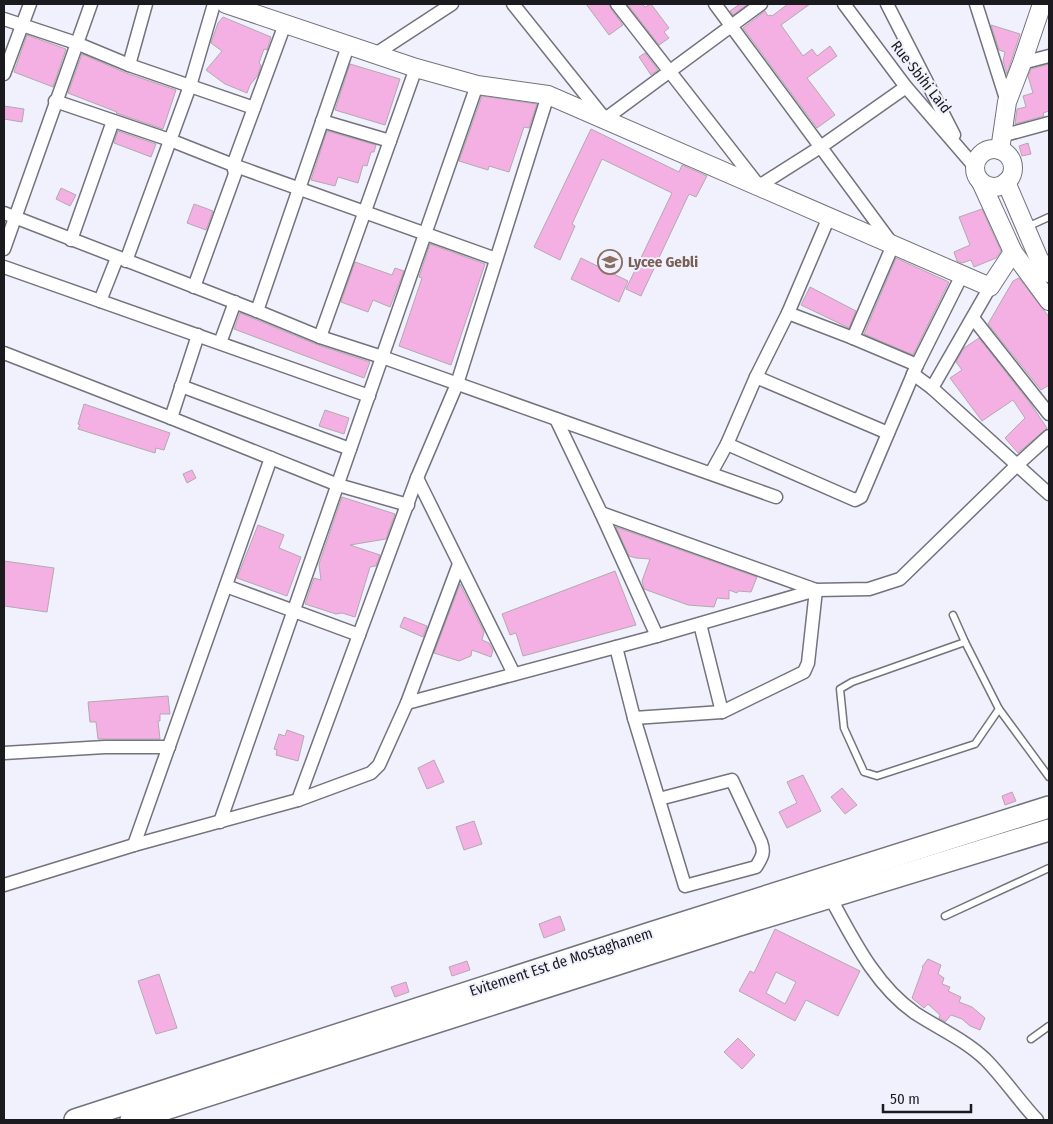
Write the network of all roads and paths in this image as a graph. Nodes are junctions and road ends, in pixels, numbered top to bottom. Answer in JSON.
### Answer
{"nodes":[{"id":1,"x":30,"y":4,"type":"edge"},
{"id":2,"x":91,"y":4,"type":"edge"},
{"id":3,"x":146,"y":4,"type":"edge"},
{"id":4,"x":214,"y":4,"type":"edge"},
{"id":5,"x":226,"y":4,"type":"edge"},
{"id":6,"x":452,"y":4,"type":"edge"},
{"id":7,"x":513,"y":4,"type":"edge"},
{"id":8,"x":617,"y":4,"type":"edge"},
{"id":9,"x":715,"y":4,"type":"edge"},
{"id":10,"x":761,"y":4,"type":"edge"},
{"id":11,"x":844,"y":4,"type":"edge"},
{"id":12,"x":976,"y":4,"type":"edge"},
{"id":13,"x":1042,"y":4,"type":"edge"},
{"id":14,"x":892,"y":6,"type":"edge"},
{"id":15,"x":4,"y":18,"type":"edge"},
{"id":16,"x":285,"y":24,"type":"junction"},
{"id":17,"x":22,"y":26,"type":"junction"},
{"id":18,"x":732,"y":26,"type":"junction"},
{"id":19,"x":76,"y":44,"type":"junction"},
{"id":20,"x":348,"y":46,"type":"junction"},
{"id":21,"x":374,"y":55,"type":"junction"},
{"id":22,"x":1049,"y":56,"type":"edge"},
{"id":23,"x":1022,"y":63,"type":"junction"},
{"id":24,"x":129,"y":65,"type":"junction"},
{"id":25,"x":416,"y":68,"type":"junction"},
{"id":26,"x":669,"y":72,"type":"junction"},
{"id":27,"x":4,"y":74,"type":"edge"},
{"id":28,"x":477,"y":85,"type":"junction"},
{"id":29,"x":190,"y":86,"type":"junction"},
{"id":30,"x":906,"y":87,"type":"junction"},
{"id":31,"x":548,"y":94,"type":"junction"},
{"id":32,"x":55,"y":102,"type":"junction"},
{"id":33,"x":1007,"y":102,"type":"junction"},
{"id":34,"x":254,"y":108,"type":"junction"},
{"id":35,"x":605,"y":119,"type":"junction"},
{"id":36,"x":113,"y":121,"type":"junction"},
{"id":37,"x":322,"y":121,"type":"junction"},
{"id":38,"x":1049,"y":123,"type":"edge"},
{"id":39,"x":170,"y":140,"type":"junction"},
{"id":40,"x":390,"y":141,"type":"junction"},
{"id":41,"x":1001,"y":143,"type":"junction"},
{"id":42,"x":822,"y":146,"type":"junction"},
{"id":43,"x":233,"y":165,"type":"junction"},
{"id":44,"x":973,"y":168,"type":"junction"},
{"id":45,"x":1006,"y":182,"type":"junction"},
{"id":46,"x":759,"y":186,"type":"junction"},
{"id":47,"x":299,"y":189,"type":"junction"},
{"id":48,"x":365,"y":212,"type":"junction"},
{"id":49,"x":9,"y":216,"type":"edge"},
{"id":50,"x":829,"y":217,"type":"junction"},
{"id":51,"x":1049,"y":217,"type":"edge"},
{"id":52,"x":1026,"y":228,"type":"junction"},
{"id":53,"x":425,"y":234,"type":"junction"},
{"id":54,"x":71,"y":240,"type":"junction"},
{"id":55,"x":893,"y":245,"type":"junction"},
{"id":56,"x":4,"y":249,"type":"edge"},
{"id":57,"x":1013,"y":252,"type":"junction"},
{"id":58,"x":122,"y":259,"type":"junction"},
{"id":59,"x":496,"y":259,"type":"junction"},
{"id":60,"x":4,"y":267,"type":"edge"},
{"id":61,"x":1049,"y":273,"type":"edge"},
{"id":62,"x":962,"y":275,"type":"junction"},
{"id":63,"x":194,"y":287,"type":"junction"},
{"id":64,"x":990,"y":287,"type":"junction"},
{"id":65,"x":100,"y":301,"type":"junction"},
{"id":66,"x":1049,"y":301,"type":"edge"},
{"id":67,"x":235,"y":302,"type":"junction"},
{"id":68,"x":257,"y":311,"type":"junction"},
{"id":69,"x":788,"y":313,"type":"junction"},
{"id":70,"x":973,"y":318,"type":"junction"},
{"id":71,"x":198,"y":336,"type":"junction"},
{"id":72,"x":320,"y":337,"type":"junction"},
{"id":73,"x":853,"y":338,"type":"junction"},
{"id":74,"x":220,"y":343,"type":"junction"},
{"id":75,"x":4,"y":353,"type":"edge"},
{"id":76,"x":382,"y":357,"type":"junction"},
{"id":77,"x":915,"y":369,"type":"junction"},
{"id":78,"x":756,"y":377,"type":"junction"},
{"id":79,"x":457,"y":384,"type":"junction"},
{"id":80,"x":181,"y":386,"type":"junction"},
{"id":81,"x":932,"y":388,"type":"junction"},
{"id":82,"x":369,"y":396,"type":"junction"},
{"id":83,"x":1049,"y":414,"type":"edge"},
{"id":84,"x":171,"y":418,"type":"junction"},
{"id":85,"x":556,"y":419,"type":"junction"},
{"id":86,"x":888,"y":433,"type":"junction"},
{"id":87,"x":1049,"y":436,"type":"edge"},
{"id":88,"x":727,"y":444,"type":"junction"},
{"id":89,"x":350,"y":449,"type":"junction"},
{"id":90,"x":271,"y":458,"type":"junction"},
{"id":91,"x":1018,"y":464,"type":"junction"},
{"id":92,"x":711,"y":473,"type":"junction"},
{"id":93,"x":417,"y":478,"type":"junction"},
{"id":94,"x":338,"y":485,"type":"junction"},
{"id":95,"x":1049,"y":494,"type":"edge"},
{"id":96,"x":776,"y":496,"type":"dead end"},
{"id":97,"x":408,"y":505,"type":"junction"},
{"id":98,"x":600,"y":513,"type":"junction"},
{"id":99,"x":459,"y":564,"type":"junction"},
{"id":100,"x":226,"y":586,"type":"junction"},
{"id":101,"x":816,"y":590,"type":"junction"},
{"id":102,"x":293,"y":612,"type":"junction"},
{"id":103,"x":953,"y":615,"type":"dead end"},
{"id":104,"x":700,"y":624,"type":"junction"},
{"id":105,"x":359,"y":635,"type":"junction"},
{"id":106,"x":657,"y":636,"type":"junction"},
{"id":107,"x":965,"y":642,"type":"junction"},
{"id":108,"x":616,"y":647,"type":"junction"},
{"id":109,"x":514,"y":674,"type":"junction"},
{"id":110,"x":407,"y":703,"type":"junction"},
{"id":111,"x":999,"y":709,"type":"junction"},
{"id":112,"x":722,"y":712,"type":"junction"},
{"id":113,"x":634,"y":718,"type":"junction"},
{"id":114,"x":169,"y":747,"type":"junction"},
{"id":115,"x":4,"y":753,"type":"edge"},
{"id":116,"x":1049,"y":777,"type":"edge"},
{"id":117,"x":659,"y":799,"type":"junction"},
{"id":118,"x":298,"y":800,"type":"junction"},
{"id":119,"x":1049,"y":808,"type":"edge"},
{"id":120,"x":220,"y":822,"type":"junction"},
{"id":121,"x":1049,"y":830,"type":"edge"},
{"id":122,"x":134,"y":845,"type":"junction"},
{"id":123,"x":1049,"y":868,"type":"edge"},
{"id":124,"x":4,"y":885,"type":"edge"},
{"id":125,"x":830,"y":897,"type":"junction"},
{"id":126,"x":945,"y":916,"type":"dead end"},
{"id":127,"x":1049,"y":1026,"type":"edge"},
{"id":128,"x":1032,"y":1039,"type":"dead end"},
{"id":129,"x":75,"y":1120,"type":"edge"},
{"id":130,"x":131,"y":1120,"type":"edge"},
{"id":131,"x":1037,"y":1120,"type":"edge"}],
"edges":[{"from":1,"to":17,"type":"street"},
{"from":2,"to":19,"type":"street"},
{"from":3,"to":24,"type":"street"},
{"from":4,"to":29,"type":"street"},
{"from":5,"to":16,"type":"street"},
{"from":6,"to":21,"type":"street"},
{"from":7,"to":35,"type":"street"},
{"from":8,"to":26,"type":"street"},
{"from":9,"to":18,"type":"street"},
{"from":10,"to":18,"type":"street"},
{"from":11,"to":30,"type":"street","name":"Rue Sbihi Laid"},
{"from":12,"to":33,"type":"street"},
{"from":13,"to":23,"type":"street"},
{"from":14,"to":44,"type":"street"},
{"from":15,"to":17,"type":"street"},
{"from":16,"to":20,"type":"street"},
{"from":16,"to":34,"type":"street"},
{"from":17,"to":19,"type":"street"},
{"from":17,"to":27,"type":"street"},
{"from":18,"to":26,"type":"street"},
{"from":18,"to":42,"type":"street"},
{"from":19,"to":24,"type":"street"},
{"from":19,"to":32,"type":"street"},
{"from":20,"to":21,"type":"street"},
{"from":20,"to":37,"type":"street"},
{"from":21,"to":25,"type":"street"},
{"from":22,"to":23,"type":"street"},
{"from":23,"to":33,"type":"street"},
{"from":24,"to":29,"type":"street"},
{"from":25,"to":28,"type":"street"},
{"from":25,"to":40,"type":"street"},
{"from":26,"to":35,"type":"street"},
{"from":26,"to":46,"type":"street"},
{"from":28,"to":31,"type":"street"},
{"from":28,"to":53,"type":"street"},
{"from":29,"to":34,"type":"street"},
{"from":29,"to":39,"type":"street"},
{"from":30,"to":42,"type":"street"},
{"from":30,"to":44,"type":"street","name":"Rue Sbihi Laid"},
{"from":31,"to":35,"type":"street"},
{"from":31,"to":59,"type":"street"},
{"from":32,"to":36,"type":"street"},
{"from":32,"to":49,"type":"street"},
{"from":33,"to":41,"type":"street"},
{"from":34,"to":43,"type":"street"},
{"from":35,"to":46,"type":"street"},
{"from":36,"to":39,"type":"street"},
{"from":36,"to":54,"type":"street"},
{"from":37,"to":40,"type":"street"},
{"from":37,"to":47,"type":"street"},
{"from":38,"to":41,"type":"street"},
{"from":39,"to":43,"type":"street"},
{"from":39,"to":58,"type":"street"},
{"from":40,"to":48,"type":"street"},
{"from":41,"to":44,"type":"street"},
{"from":41,"to":45,"type":"street"},
{"from":42,"to":46,"type":"street"},
{"from":42,"to":55,"type":"street"},
{"from":43,"to":47,"type":"street"},
{"from":43,"to":63,"type":"street"},
{"from":44,"to":45,"type":"street"},
{"from":44,"to":57,"type":"street"},
{"from":45,"to":52,"type":"street"},
{"from":46,"to":50,"type":"street"},
{"from":47,"to":48,"type":"street"},
{"from":47,"to":68,"type":"street"},
{"from":48,"to":53,"type":"street"},
{"from":48,"to":72,"type":"street"},
{"from":49,"to":54,"type":"street"},
{"from":49,"to":56,"type":"street"},
{"from":50,"to":55,"type":"street"},
{"from":50,"to":69,"type":"street"},
{"from":51,"to":52,"type":"lane"},
{"from":52,"to":61,"type":"street"},
{"from":53,"to":59,"type":"street"},
{"from":53,"to":76,"type":"street"},
{"from":54,"to":58,"type":"street"},
{"from":55,"to":62,"type":"street"},
{"from":55,"to":73,"type":"street"},
{"from":57,"to":64,"type":"street"},
{"from":57,"to":66,"type":"street"},
{"from":58,"to":63,"type":"street"},
{"from":58,"to":65,"type":"street"},
{"from":59,"to":79,"type":"street"},
{"from":60,"to":65,"type":"street"},
{"from":62,"to":64,"type":"street"},
{"from":62,"to":77,"type":"street"},
{"from":63,"to":67,"type":"street"},
{"from":64,"to":70,"type":"street"},
{"from":65,"to":71,"type":"street"},
{"from":67,"to":68,"type":"street"},
{"from":67,"to":74,"type":"street"},
{"from":68,"to":72,"type":"street"},
{"from":69,"to":73,"type":"street"},
{"from":69,"to":78,"type":"street"},
{"from":70,"to":81,"type":"street"},
{"from":70,"to":83,"type":"street"},
{"from":71,"to":74,"type":"street"},
{"from":71,"to":80,"type":"street"},
{"from":72,"to":76,"type":"street"},
{"from":73,"to":77,"type":"street"},
{"from":74,"to":82,"type":"street"},
{"from":75,"to":84,"type":"street"},
{"from":76,"to":79,"type":"street"},
{"from":76,"to":82,"type":"street"},
{"from":77,"to":81,"type":"street"},
{"from":77,"to":86,"type":"street"},
{"from":78,"to":86,"type":"street"},
{"from":78,"to":88,"type":"street"},
{"from":79,"to":85,"type":"street"},
{"from":79,"to":93,"type":"street"},
{"from":80,"to":84,"type":"street"},
{"from":80,"to":89,"type":"street"},
{"from":81,"to":91,"type":"street"},
{"from":82,"to":89,"type":"street"},
{"from":84,"to":90,"type":"street"},
{"from":85,"to":92,"type":"street"},
{"from":85,"to":98,"type":"street"},
{"from":86,"to":88,"type":"street"},
{"from":87,"to":91,"type":"street"},
{"from":88,"to":92,"type":"street"},
{"from":89,"to":94,"type":"street"},
{"from":90,"to":94,"type":"street"},
{"from":90,"to":100,"type":"street"},
{"from":91,"to":95,"type":"street"},
{"from":91,"to":101,"type":"street"},
{"from":92,"to":96,"type":"street"},
{"from":93,"to":97,"type":"street"},
{"from":93,"to":99,"type":"street"},
{"from":94,"to":97,"type":"street"},
{"from":94,"to":102,"type":"street"},
{"from":97,"to":105,"type":"street"},
{"from":98,"to":101,"type":"street"},
{"from":98,"to":106,"type":"street"},
{"from":99,"to":109,"type":"street"},
{"from":99,"to":110,"type":"street"},
{"from":100,"to":102,"type":"street"},
{"from":100,"to":114,"type":"street"},
{"from":101,"to":104,"type":"street"},
{"from":101,"to":112,"type":"street"},
{"from":102,"to":105,"type":"street"},
{"from":102,"to":120,"type":"street"},
{"from":103,"to":107,"type":"lane"},
{"from":104,"to":106,"type":"street"},
{"from":104,"to":112,"type":"street"},
{"from":105,"to":118,"type":"street"},
{"from":106,"to":108,"type":"street"},
{"from":107,"to":111,"type":"lane"},
{"from":107,"to":111,"type":"lane"},
{"from":108,"to":109,"type":"street"},
{"from":108,"to":113,"type":"street"},
{"from":109,"to":110,"type":"street"},
{"from":110,"to":118,"type":"street"},
{"from":111,"to":116,"type":"lane"},
{"from":112,"to":113,"type":"street"},
{"from":113,"to":117,"type":"street"},
{"from":114,"to":115,"type":"street"},
{"from":114,"to":122,"type":"street"},
{"from":117,"to":117,"type":"street"},
{"from":118,"to":120,"type":"street"},
{"from":119,"to":129,"type":"highway","name":"Evitement Est de Mostaghanem"},
{"from":120,"to":122,"type":"street"},
{"from":121,"to":125,"type":"highway","name":"Evitement Est de Mostaghanem"},
{"from":122,"to":124,"type":"street"},
{"from":123,"to":126,"type":"lane"},
{"from":125,"to":130,"type":"highway","name":"Evitement Est de Mostaghanem"},
{"from":125,"to":131,"type":"street"},
{"from":127,"to":128,"type":"lane"}]}
